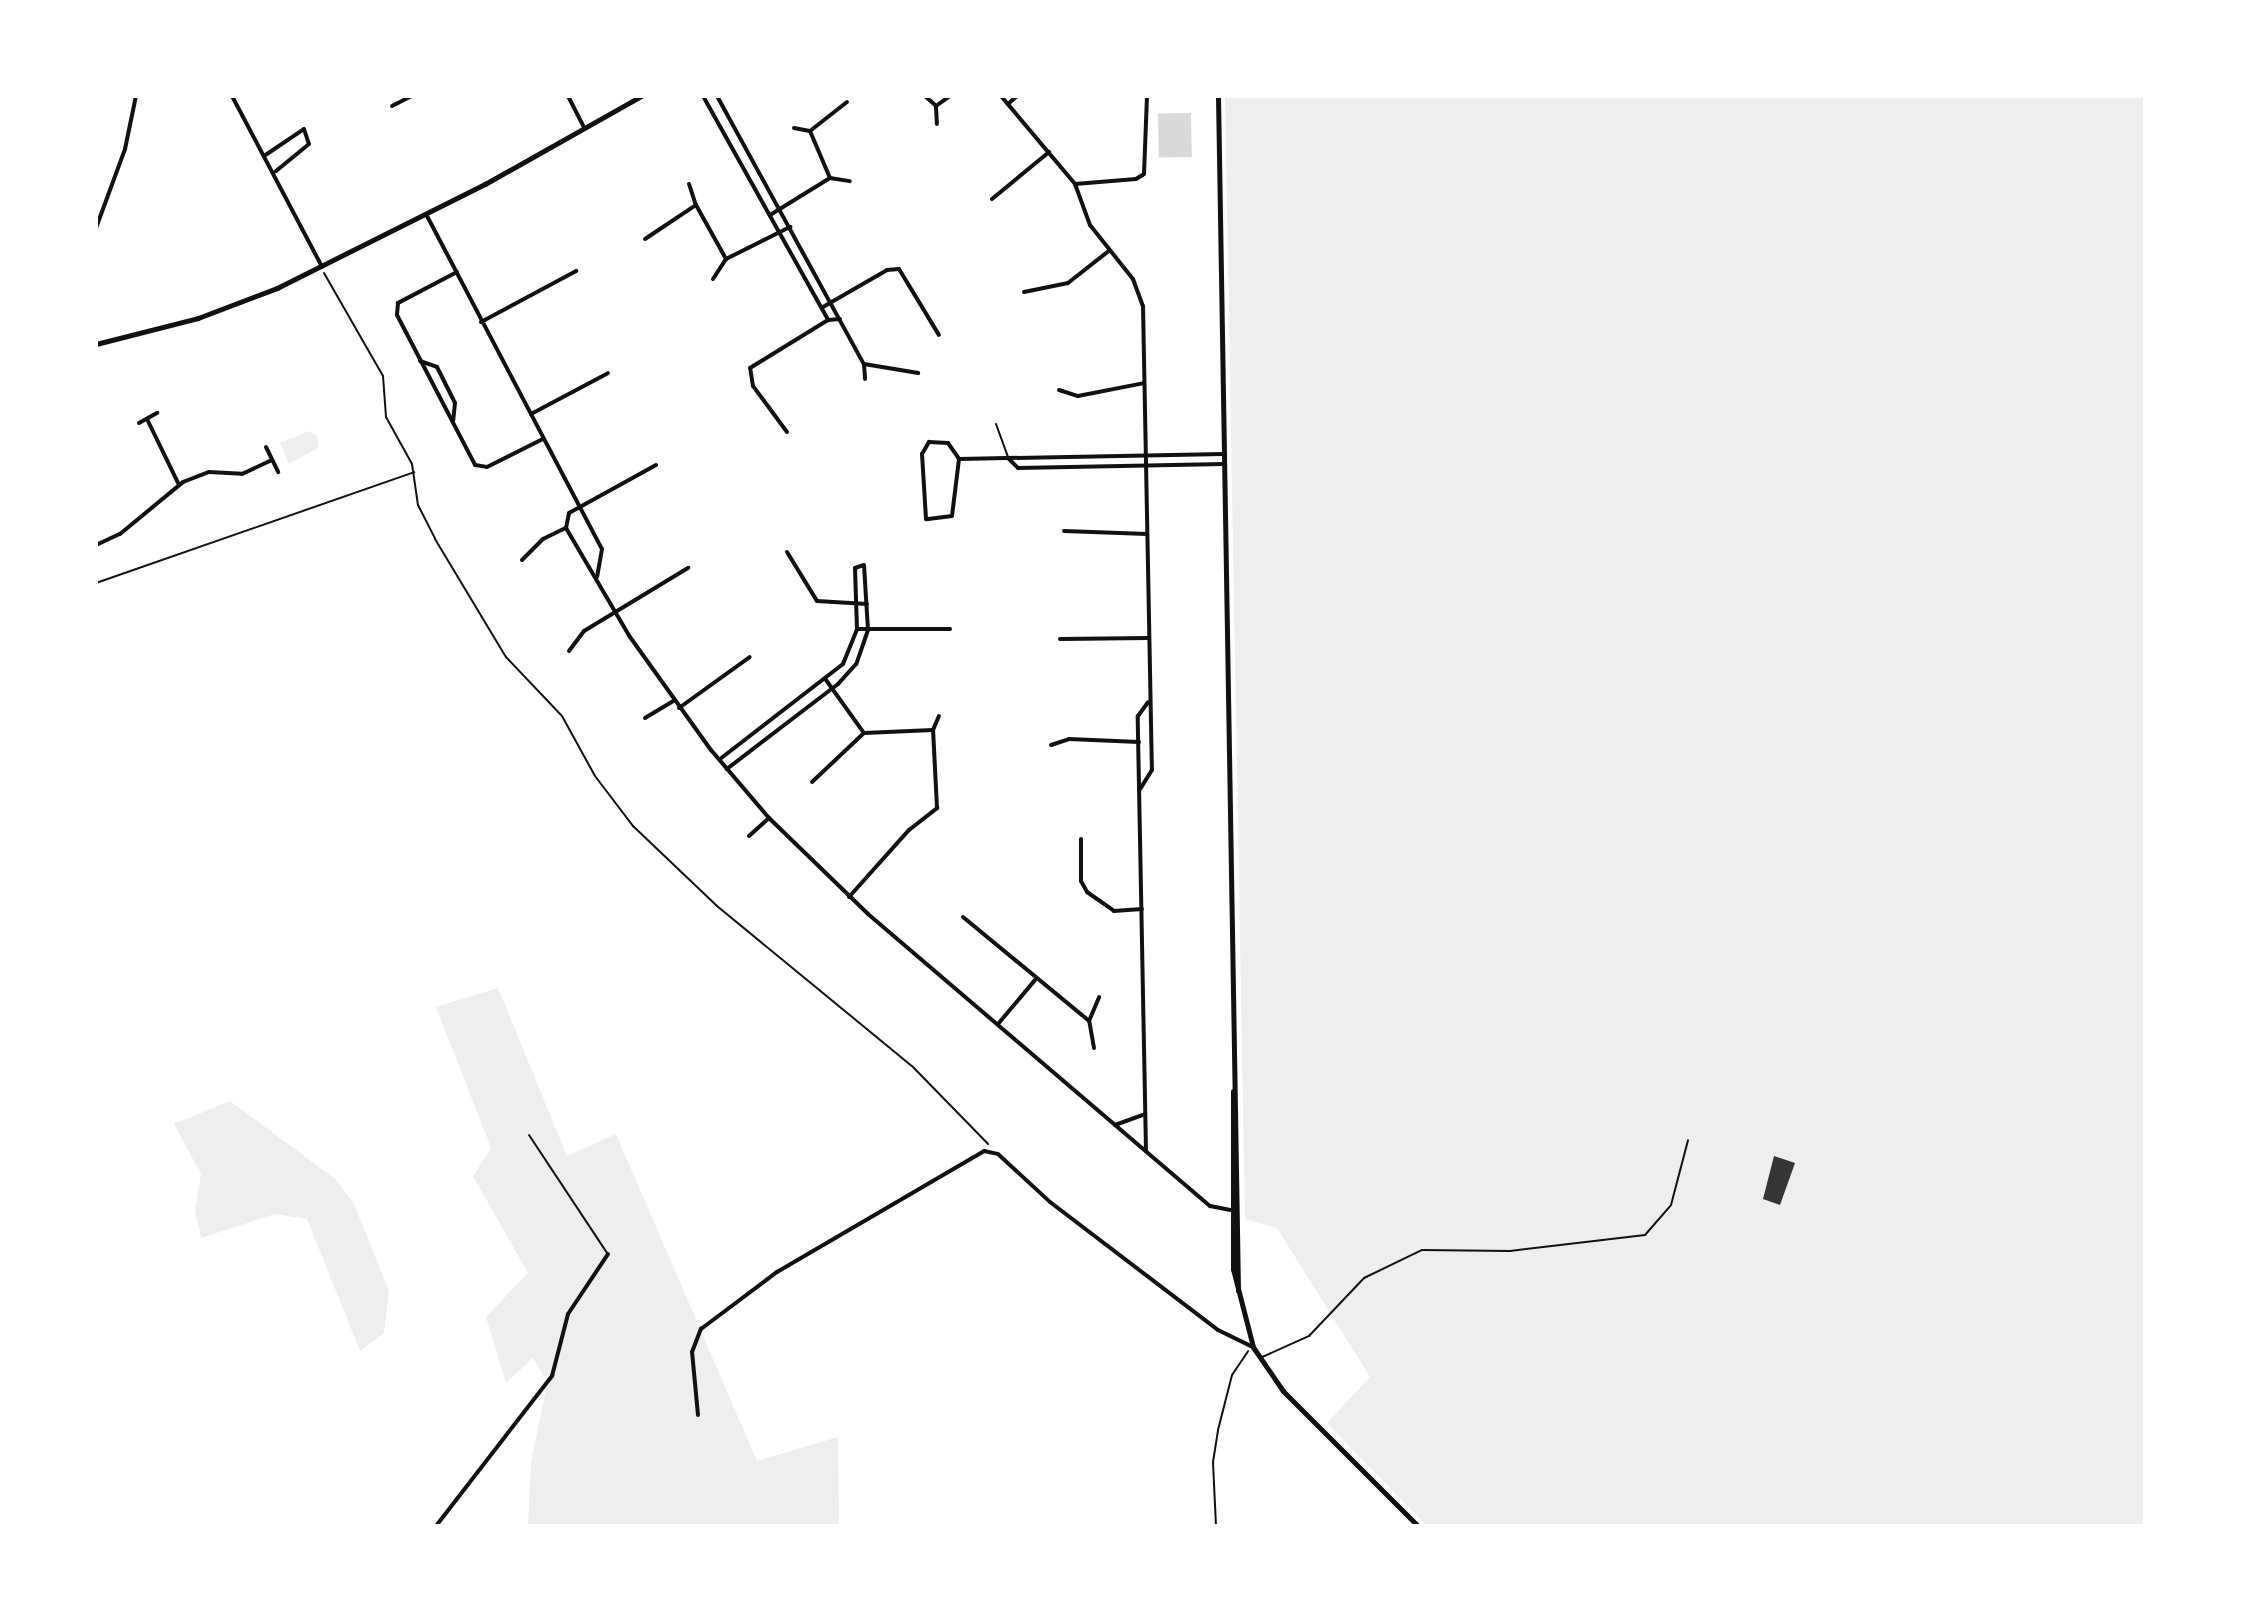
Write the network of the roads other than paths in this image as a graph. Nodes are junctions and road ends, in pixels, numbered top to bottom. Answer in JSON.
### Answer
{"nodes":[{"id":1,"x":136,"y":96,"type":"edge"},
{"id":2,"x":232,"y":96,"type":"edge"},
{"id":3,"x":412,"y":96,"type":"edge"},
{"id":4,"x":568,"y":96,"type":"edge"},
{"id":5,"x":641,"y":96,"type":"edge"},
{"id":6,"x":703,"y":96,"type":"edge"},
{"id":7,"x":717,"y":96,"type":"edge"},
{"id":8,"x":925,"y":96,"type":"edge"},
{"id":9,"x":950,"y":96,"type":"edge"},
{"id":10,"x":1001,"y":96,"type":"edge"},
{"id":11,"x":1017,"y":96,"type":"edge"},
{"id":12,"x":1147,"y":96,"type":"edge"},
{"id":13,"x":1218,"y":96,"type":"edge"},
{"id":14,"x":847,"y":102,"type":"dead end"},
{"id":15,"x":1008,"y":104,"type":"junction"},
{"id":16,"x":392,"y":106,"type":"dead end"},
{"id":17,"x":936,"y":106,"type":"junction"},
{"id":18,"x":937,"y":124,"type":"dead end"},
{"id":19,"x":584,"y":127,"type":"junction"},
{"id":20,"x":794,"y":128,"type":"dead end"},
{"id":21,"x":810,"y":131,"type":"junction"},
{"id":22,"x":1049,"y":152,"type":"junction"},
{"id":23,"x":264,"y":156,"type":"junction"},
{"id":24,"x":276,"y":171,"type":"junction"},
{"id":25,"x":830,"y":178,"type":"junction"},
{"id":26,"x":850,"y":181,"type":"dead end"},
{"id":27,"x":689,"y":184,"type":"dead end"},
{"id":28,"x":1075,"y":184,"type":"junction"},
{"id":29,"x":992,"y":199,"type":"dead end"},
{"id":30,"x":696,"y":205,"type":"junction"},
{"id":31,"x":781,"y":210,"type":"junction"},
{"id":32,"x":426,"y":213,"type":"junction"},
{"id":33,"x":770,"y":215,"type":"junction"},
{"id":34,"x":790,"y":227,"type":"junction"},
{"id":35,"x":96,"y":228,"type":"edge"},
{"id":36,"x":780,"y":232,"type":"junction"},
{"id":37,"x":645,"y":239,"type":"dead end"},
{"id":38,"x":1110,"y":250,"type":"junction"},
{"id":39,"x":726,"y":259,"type":"junction"},
{"id":40,"x":322,"y":267,"type":"junction"},
{"id":41,"x":576,"y":271,"type":"dead end"},
{"id":42,"x":457,"y":272,"type":"junction"},
{"id":43,"x":713,"y":279,"type":"dead end"},
{"id":44,"x":1024,"y":292,"type":"dead end"},
{"id":45,"x":833,"y":302,"type":"junction"},
{"id":46,"x":823,"y":307,"type":"junction"},
{"id":47,"x":842,"y":319,"type":"junction"},
{"id":48,"x":828,"y":320,"type":"junction"},
{"id":49,"x":481,"y":322,"type":"junction"},
{"id":50,"x":939,"y":335,"type":"dead end"},
{"id":51,"x":96,"y":344,"type":"edge"},
{"id":52,"x":420,"y":361,"type":"junction"},
{"id":53,"x":864,"y":364,"type":"junction"},
{"id":54,"x":608,"y":373,"type":"dead end"},
{"id":55,"x":918,"y":373,"type":"dead end"},
{"id":56,"x":865,"y":379,"type":"dead end"},
{"id":57,"x":1144,"y":383,"type":"junction"},
{"id":58,"x":1059,"y":390,"type":"dead end"},
{"id":59,"x":157,"y":413,"type":"dead end"},
{"id":60,"x":531,"y":414,"type":"junction"},
{"id":61,"x":147,"y":419,"type":"junction"},
{"id":62,"x":453,"y":422,"type":"junction"},
{"id":63,"x":139,"y":423,"type":"dead end"},
{"id":64,"x":996,"y":424,"type":"dead end"},
{"id":65,"x":787,"y":432,"type":"dead end"},
{"id":66,"x":543,"y":439,"type":"junction"},
{"id":67,"x":266,"y":447,"type":"dead end"},
{"id":68,"x":1224,"y":454,"type":"junction"},
{"id":69,"x":1146,"y":456,"type":"junction"},
{"id":70,"x":1008,"y":458,"type":"junction"},
{"id":71,"x":959,"y":459,"type":"junction"},
{"id":72,"x":272,"y":460,"type":"junction"},
{"id":73,"x":1224,"y":464,"type":"junction"},
{"id":74,"x":656,"y":465,"type":"dead end"},
{"id":75,"x":1146,"y":466,"type":"junction"},
{"id":76,"x":278,"y":472,"type":"dead end"},
{"id":77,"x":179,"y":485,"type":"junction"},
{"id":78,"x":581,"y":508,"type":"junction"},
{"id":79,"x":566,"y":528,"type":"junction"},
{"id":80,"x":1064,"y":531,"type":"dead end"},
{"id":81,"x":1147,"y":534,"type":"junction"},
{"id":82,"x":96,"y":545,"type":"edge"},
{"id":83,"x":787,"y":552,"type":"dead end"},
{"id":84,"x":522,"y":560,"type":"dead end"},
{"id":85,"x":688,"y":568,"type":"dead end"},
{"id":86,"x":596,"y":579,"type":"junction"},
{"id":87,"x":855,"y":604,"type":"junction"},
{"id":88,"x":867,"y":604,"type":"junction"},
{"id":89,"x":616,"y":613,"type":"junction"},
{"id":90,"x":857,"y":629,"type":"junction"},
{"id":91,"x":950,"y":629,"type":"dead end"},
{"id":92,"x":868,"y":630,"type":"junction"},
{"id":93,"x":1149,"y":638,"type":"junction"},
{"id":94,"x":1060,"y":639,"type":"dead end"},
{"id":95,"x":569,"y":651,"type":"dead end"},
{"id":96,"x":750,"y":657,"type":"dead end"},
{"id":97,"x":825,"y":679,"type":"junction"},
{"id":98,"x":832,"y":689,"type":"junction"},
{"id":99,"x":673,"y":701,"type":"junction"},
{"id":100,"x":1150,"y":701,"type":"junction"},
{"id":101,"x":679,"y":708,"type":"junction"},
{"id":102,"x":939,"y":716,"type":"dead end"},
{"id":103,"x":645,"y":718,"type":"dead end"},
{"id":104,"x":933,"y":730,"type":"junction"},
{"id":105,"x":864,"y":733,"type":"junction"},
{"id":106,"x":1139,"y":742,"type":"junction"},
{"id":107,"x":1051,"y":745,"type":"dead end"},
{"id":108,"x":720,"y":759,"type":"junction"},
{"id":109,"x":727,"y":769,"type":"junction"},
{"id":110,"x":812,"y":782,"type":"dead end"},
{"id":111,"x":1140,"y":789,"type":"junction"},
{"id":112,"x":769,"y":818,"type":"junction"},
{"id":113,"x":749,"y":836,"type":"dead end"},
{"id":114,"x":1081,"y":839,"type":"dead end"},
{"id":115,"x":849,"y":897,"type":"junction"},
{"id":116,"x":1142,"y":909,"type":"junction"},
{"id":117,"x":963,"y":917,"type":"dead end"},
{"id":118,"x":1035,"y":980,"type":"junction"},
{"id":119,"x":1099,"y":997,"type":"dead end"},
{"id":120,"x":1089,"y":1021,"type":"junction"},
{"id":121,"x":998,"y":1024,"type":"junction"},
{"id":122,"x":1094,"y":1048,"type":"dead end"},
{"id":123,"x":1145,"y":1114,"type":"junction"},
{"id":124,"x":1115,"y":1125,"type":"junction"},
{"id":125,"x":529,"y":1135,"type":"dead end"},
{"id":126,"x":1688,"y":1140,"type":"dead end"},
{"id":127,"x":1146,"y":1151,"type":"junction"},
{"id":128,"x":1235,"y":1211,"type":"junction"},
{"id":129,"x":608,"y":1254,"type":"joint"},
{"id":130,"x":1253,"y":1347,"type":"junction"},
{"id":131,"x":1259,"y":1358,"type":"junction"},
{"id":132,"x":698,"y":1415,"type":"dead end"},
{"id":133,"x":436,"y":1526,"type":"edge"},
{"id":134,"x":1418,"y":1526,"type":"edge"}],
"edges":[{"from":1,"to":35,"type":"street"},
{"from":2,"to":23,"type":"street"},
{"from":3,"to":16,"type":"street"},
{"from":4,"to":19,"type":"street"},
{"from":5,"to":19,"type":"street"},
{"from":6,"to":33,"type":"street"},
{"from":7,"to":31,"type":"street"},
{"from":8,"to":17,"type":"street"},
{"from":9,"to":17,"type":"street"},
{"from":10,"to":15,"type":"street"},
{"from":11,"to":15,"type":"street"},
{"from":12,"to":28,"type":"street"},
{"from":13,"to":68,"type":"street"},
{"from":14,"to":21,"type":"street"},
{"from":15,"to":22,"type":"street"},
{"from":17,"to":18,"type":"street"},
{"from":19,"to":32,"type":"street"},
{"from":20,"to":21,"type":"street"},
{"from":21,"to":25,"type":"street"},
{"from":22,"to":28,"type":"street"},
{"from":22,"to":29,"type":"street"},
{"from":23,"to":24,"type":"street"},
{"from":23,"to":24,"type":"street"},
{"from":24,"to":40,"type":"street"},
{"from":25,"to":26,"type":"street"},
{"from":25,"to":31,"type":"street"},
{"from":27,"to":30,"type":"street"},
{"from":28,"to":38,"type":"street"},
{"from":30,"to":37,"type":"street"},
{"from":30,"to":39,"type":"street"},
{"from":31,"to":33,"type":"street"},
{"from":31,"to":34,"type":"street"},
{"from":32,"to":40,"type":"street"},
{"from":32,"to":42,"type":"street"},
{"from":33,"to":36,"type":"street"},
{"from":34,"to":36,"type":"street"},
{"from":34,"to":45,"type":"street"},
{"from":36,"to":39,"type":"street"},
{"from":36,"to":46,"type":"street"},
{"from":38,"to":44,"type":"street"},
{"from":38,"to":57,"type":"street"},
{"from":39,"to":43,"type":"street"},
{"from":40,"to":51,"type":"street"},
{"from":41,"to":49,"type":"street"},
{"from":42,"to":49,"type":"street"},
{"from":42,"to":52,"type":"street"},
{"from":45,"to":46,"type":"street"},
{"from":45,"to":47,"type":"street"},
{"from":45,"to":50,"type":"street"},
{"from":46,"to":48,"type":"street"},
{"from":47,"to":48,"type":"street"},
{"from":47,"to":53,"type":"street"},
{"from":48,"to":65,"type":"street"},
{"from":49,"to":60,"type":"street"},
{"from":52,"to":62,"type":"street"},
{"from":52,"to":62,"type":"street"},
{"from":53,"to":55,"type":"street"},
{"from":53,"to":56,"type":"street"},
{"from":54,"to":60,"type":"street"},
{"from":57,"to":58,"type":"street"},
{"from":57,"to":69,"type":"street"},
{"from":59,"to":61,"type":"street"},
{"from":60,"to":66,"type":"street"},
{"from":61,"to":63,"type":"street"},
{"from":61,"to":77,"type":"street"},
{"from":62,"to":66,"type":"street"},
{"from":64,"to":70,"type":"lane"},
{"from":66,"to":78,"type":"street"},
{"from":67,"to":72,"type":"street"},
{"from":68,"to":69,"type":"street"},
{"from":68,"to":73,"type":"street"},
{"from":69,"to":70,"type":"street"},
{"from":69,"to":75,"type":"street"},
{"from":70,"to":71,"type":"street"},
{"from":70,"to":75,"type":"street"},
{"from":71,"to":71,"type":"street"},
{"from":72,"to":76,"type":"street"},
{"from":72,"to":77,"type":"street"},
{"from":73,"to":75,"type":"street"},
{"from":73,"to":128,"type":"street"},
{"from":74,"to":78,"type":"street"},
{"from":75,"to":81,"type":"street"},
{"from":77,"to":82,"type":"street"},
{"from":78,"to":79,"type":"street"},
{"from":78,"to":86,"type":"street"},
{"from":79,"to":84,"type":"street"},
{"from":79,"to":86,"type":"street"},
{"from":80,"to":81,"type":"street"},
{"from":81,"to":93,"type":"street"},
{"from":83,"to":87,"type":"street"},
{"from":85,"to":89,"type":"street"},
{"from":86,"to":89,"type":"street"},
{"from":87,"to":88,"type":"street"},
{"from":87,"to":88,"type":"street"},
{"from":87,"to":90,"type":"street"},
{"from":88,"to":92,"type":"street"},
{"from":89,"to":95,"type":"street"},
{"from":89,"to":99,"type":"street"},
{"from":90,"to":92,"type":"street"},
{"from":90,"to":97,"type":"street"},
{"from":91,"to":92,"type":"street"},
{"from":92,"to":98,"type":"street"},
{"from":93,"to":94,"type":"street"},
{"from":93,"to":100,"type":"street"},
{"from":96,"to":101,"type":"street"},
{"from":97,"to":98,"type":"street"},
{"from":97,"to":108,"type":"street"},
{"from":98,"to":105,"type":"street"},
{"from":98,"to":109,"type":"street"},
{"from":99,"to":101,"type":"street"},
{"from":99,"to":103,"type":"street"},
{"from":100,"to":106,"type":"street"},
{"from":100,"to":111,"type":"street"},
{"from":101,"to":108,"type":"street"},
{"from":102,"to":104,"type":"street"},
{"from":104,"to":105,"type":"street"},
{"from":104,"to":115,"type":"street"},
{"from":105,"to":110,"type":"street"},
{"from":106,"to":107,"type":"street"},
{"from":106,"to":111,"type":"street"},
{"from":108,"to":109,"type":"street"},
{"from":109,"to":112,"type":"street"},
{"from":111,"to":116,"type":"street"},
{"from":112,"to":113,"type":"street"},
{"from":112,"to":115,"type":"street"},
{"from":114,"to":116,"type":"street"},
{"from":115,"to":121,"type":"street"},
{"from":116,"to":123,"type":"street"},
{"from":117,"to":118,"type":"street"},
{"from":118,"to":120,"type":"street"},
{"from":118,"to":121,"type":"street"},
{"from":119,"to":120,"type":"street"},
{"from":120,"to":122,"type":"street"},
{"from":121,"to":124,"type":"street"},
{"from":123,"to":124,"type":"street"},
{"from":123,"to":127,"type":"street"},
{"from":124,"to":127,"type":"street"},
{"from":125,"to":129,"type":"lane"},
{"from":126,"to":131,"type":"lane"},
{"from":127,"to":128,"type":"street"},
{"from":128,"to":130,"type":"street"},
{"from":129,"to":133,"type":"street"},
{"from":130,"to":131,"type":"street"},
{"from":130,"to":132,"type":"street"},
{"from":131,"to":134,"type":"street"}]}
